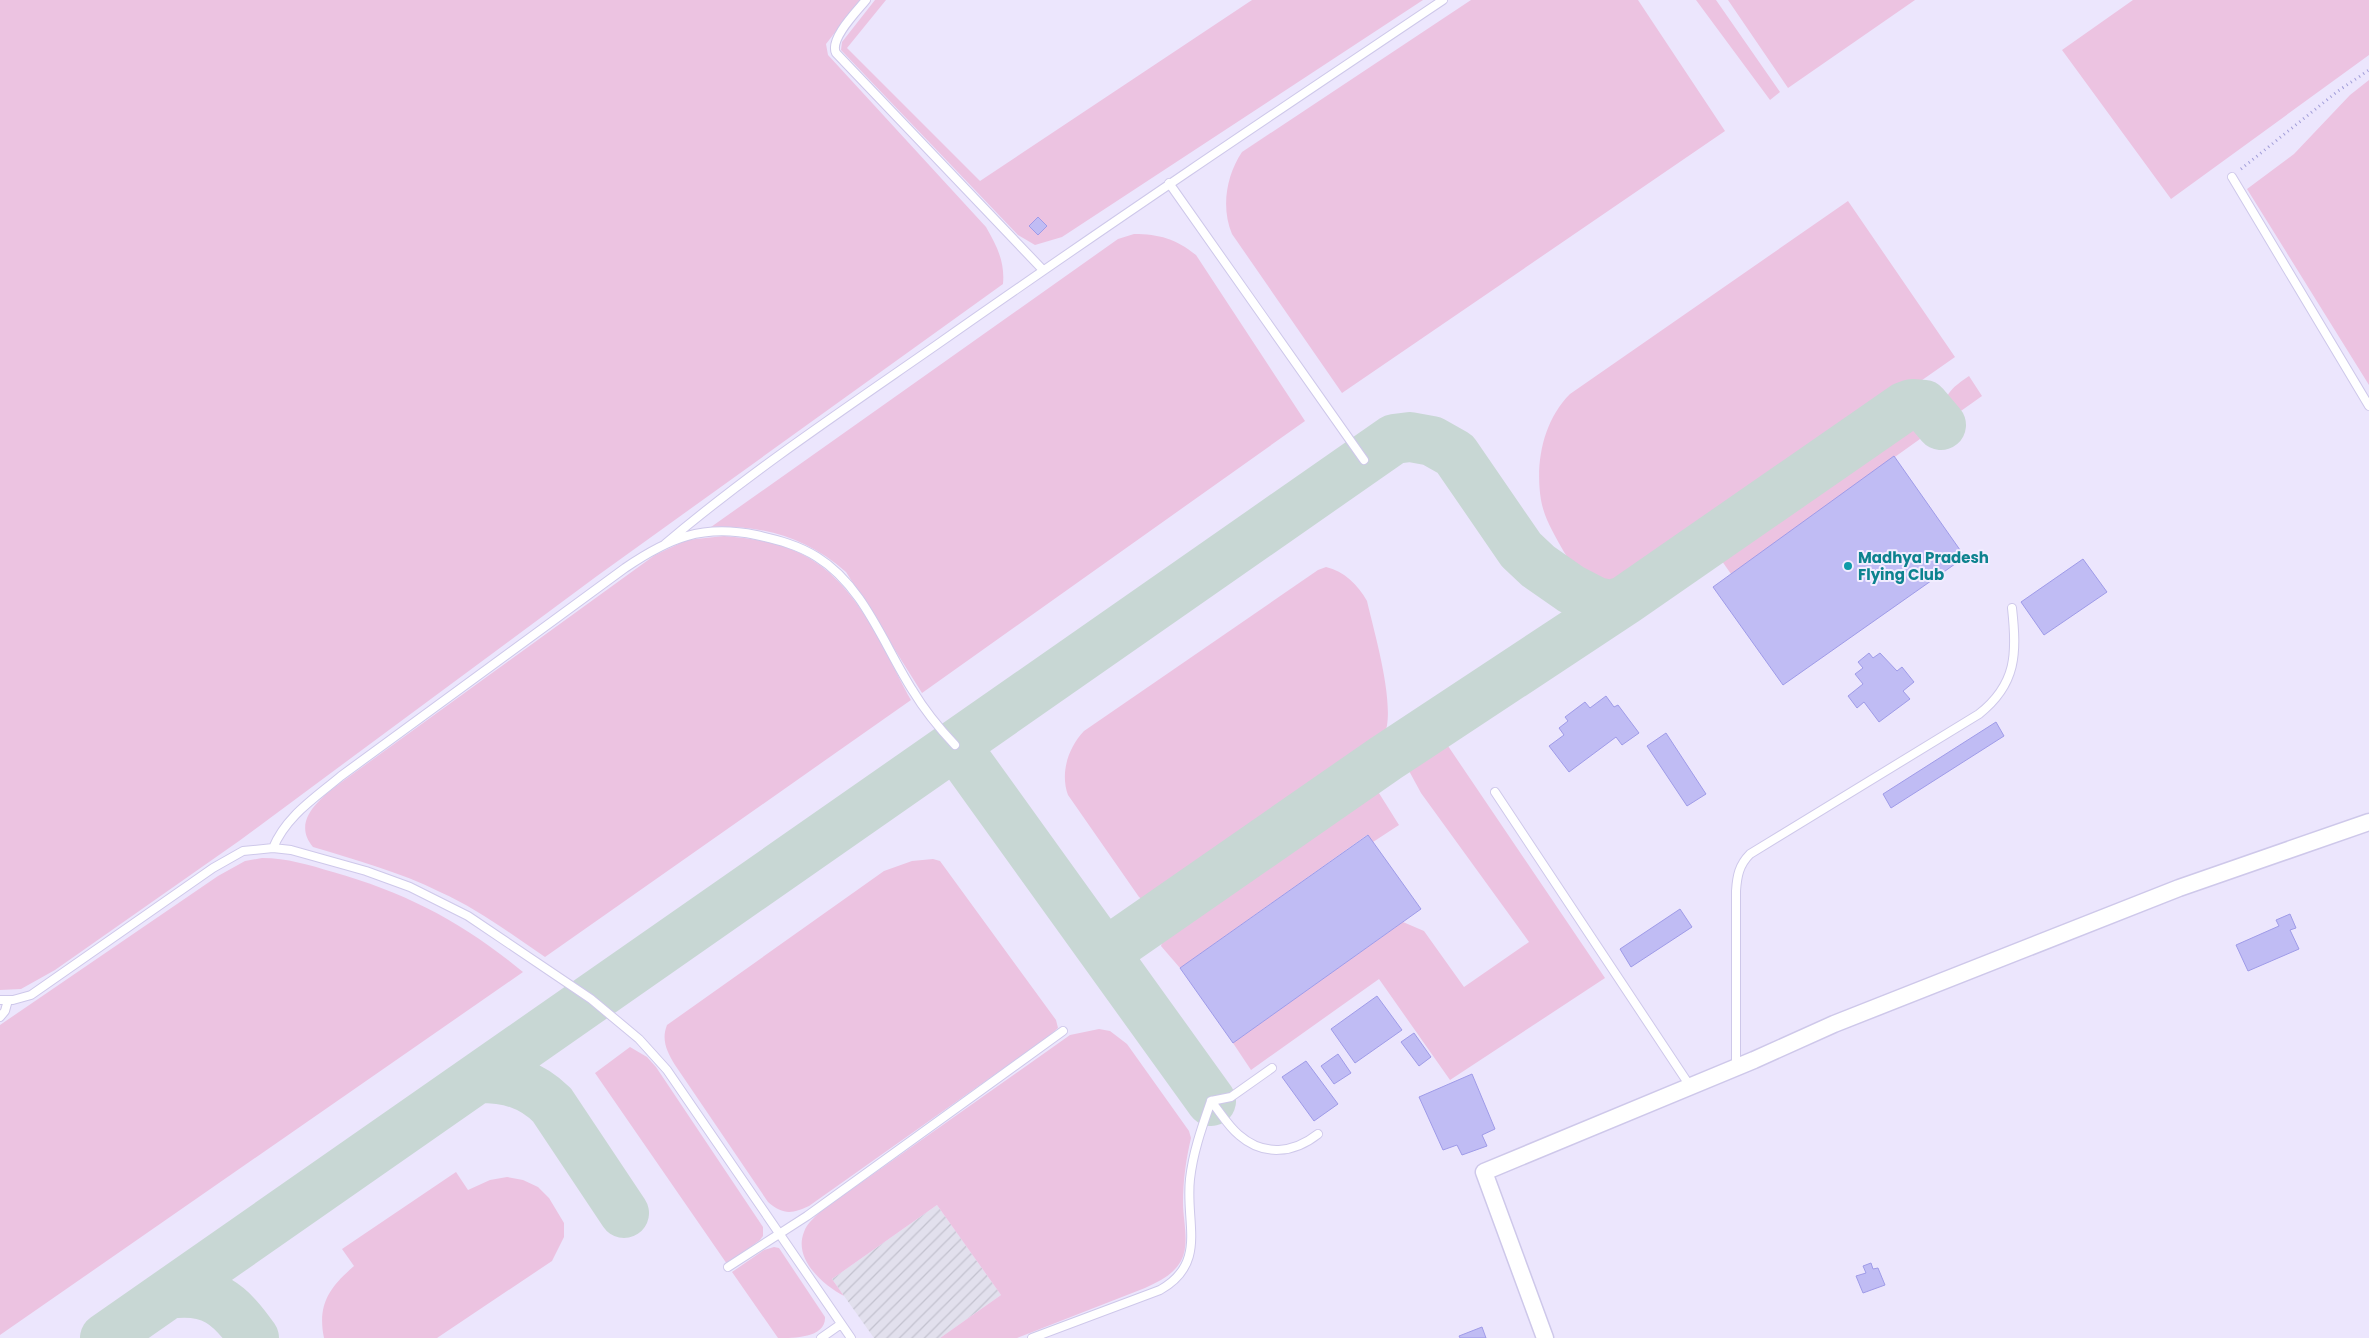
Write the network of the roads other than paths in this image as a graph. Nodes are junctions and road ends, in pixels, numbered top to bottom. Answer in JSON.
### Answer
{"nodes":[{"id":1,"x":866,"y":0,"type":"edge"},
{"id":2,"x":1444,"y":0,"type":"edge"},
{"id":3,"x":2232,"y":177,"type":"road end"},
{"id":4,"x":1169,"y":183,"type":"junction"},
{"id":5,"x":1043,"y":270,"type":"junction"},
{"id":6,"x":2369,"y":406,"type":"edge"},
{"id":7,"x":1364,"y":460,"type":"dead end"},
{"id":8,"x":666,"y":544,"type":"junction"},
{"id":9,"x":2012,"y":608,"type":"dead end"},
{"id":10,"x":955,"y":745,"type":"dead end"},
{"id":11,"x":1495,"y":792,"type":"dead end"},
{"id":12,"x":2369,"y":822,"type":"edge"},
{"id":13,"x":273,"y":848,"type":"junction"},
{"id":14,"x":4,"y":1000,"type":"edge"},
{"id":15,"x":0,"y":1017,"type":"edge"},
{"id":16,"x":1063,"y":1031,"type":"dead end"},
{"id":17,"x":1736,"y":1067,"type":"junction"},
{"id":18,"x":1272,"y":1068,"type":"dead end"},
{"id":19,"x":1690,"y":1086,"type":"junction"},
{"id":20,"x":1211,"y":1101,"type":"junction"},
{"id":21,"x":1318,"y":1134,"type":"dead end"},
{"id":22,"x":778,"y":1232,"type":"junction"},
{"id":23,"x":728,"y":1267,"type":"dead end"},
{"id":24,"x":841,"y":1324,"type":"junction"},
{"id":25,"x":821,"y":1338,"type":"edge"},
{"id":26,"x":851,"y":1338,"type":"edge"},
{"id":27,"x":1032,"y":1338,"type":"edge"},
{"id":28,"x":1545,"y":1338,"type":"edge"}],
"edges":[{"from":1,"to":5,"type":"lane"},
{"from":2,"to":4,"type":"lane"},
{"from":3,"to":6,"type":"lane"},
{"from":4,"to":5,"type":"lane"},
{"from":4,"to":7,"type":"lane"},
{"from":5,"to":8,"type":"lane"},
{"from":8,"to":10,"type":"lane"},
{"from":8,"to":13,"type":"lane"},
{"from":9,"to":17,"type":"lane"},
{"from":11,"to":19,"type":"lane"},
{"from":12,"to":17,"type":"street"},
{"from":13,"to":14,"type":"lane"},
{"from":13,"to":22,"type":"lane"},
{"from":14,"to":15,"type":"lane"},
{"from":16,"to":22,"type":"lane"},
{"from":17,"to":19,"type":"street"},
{"from":18,"to":20,"type":"lane"},
{"from":19,"to":28,"type":"street"},
{"from":20,"to":21,"type":"lane"},
{"from":20,"to":27,"type":"lane"},
{"from":22,"to":23,"type":"lane"},
{"from":22,"to":24,"type":"lane"},
{"from":24,"to":25,"type":"lane"},
{"from":24,"to":26,"type":"lane"}]}
